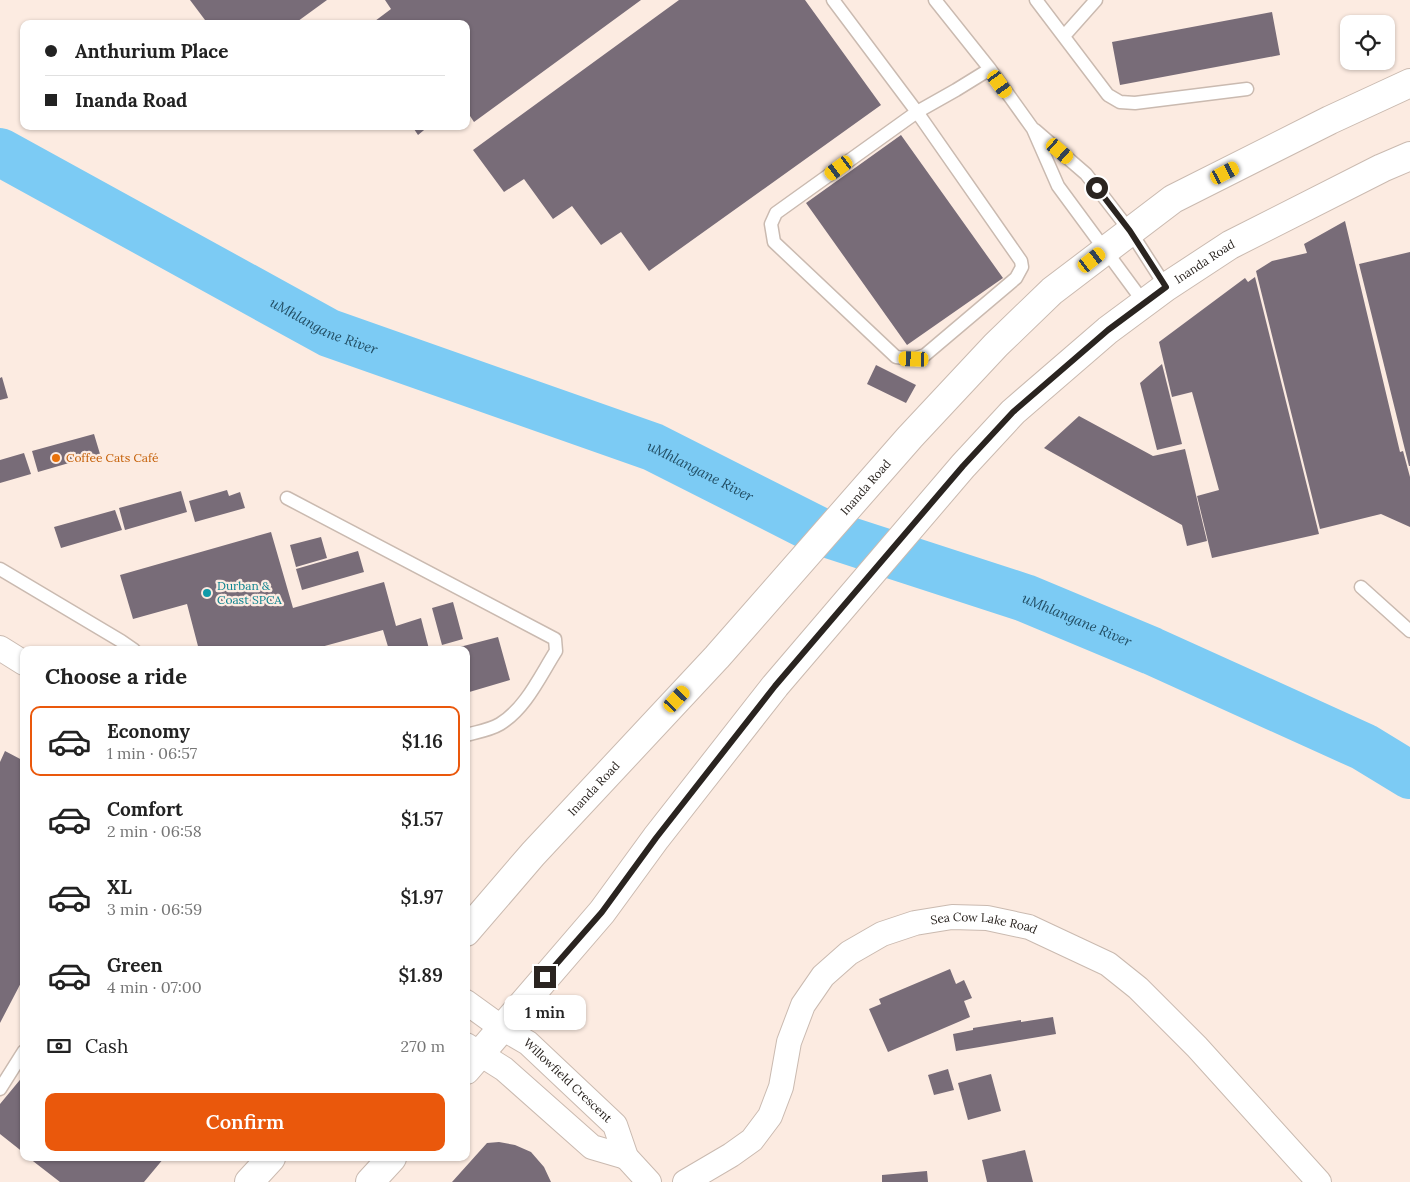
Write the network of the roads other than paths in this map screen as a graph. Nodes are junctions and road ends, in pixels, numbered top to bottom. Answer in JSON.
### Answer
{"nodes":[{"id":1,"x":833,"y":0,"type":"edge"},
{"id":2,"x":935,"y":0,"type":"edge"},
{"id":3,"x":1036,"y":0,"type":"edge"},
{"id":4,"x":1096,"y":0,"type":"edge"},
{"id":5,"x":1064,"y":36,"type":"junction"},
{"id":6,"x":990,"y":69,"type":"junction"},
{"id":7,"x":1410,"y":83,"type":"edge"},
{"id":8,"x":1247,"y":88,"type":"dead end"},
{"id":9,"x":917,"y":112,"type":"junction"},
{"id":10,"x":1033,"y":129,"type":"junction"},
{"id":11,"x":1410,"y":156,"type":"edge"},
{"id":12,"x":1130,"y":231,"type":"junction"},
{"id":13,"x":1105,"y":250,"type":"junction"},
{"id":14,"x":1166,"y":287,"type":"junction"},
{"id":15,"x":1145,"y":304,"type":"junction"},
{"id":16,"x":287,"y":498,"type":"dead end"},
{"id":17,"x":0,"y":569,"type":"edge"},
{"id":18,"x":1361,"y":587,"type":"dead end"},
{"id":19,"x":1410,"y":631,"type":"edge"},
{"id":20,"x":128,"y":646,"type":"edge"},
{"id":21,"x":0,"y":649,"type":"edge"},
{"id":22,"x":20,"y":661,"type":"edge"},
{"id":23,"x":470,"y":734,"type":"edge"},
{"id":24,"x":470,"y":927,"type":"edge"},
{"id":25,"x":470,"y":1005,"type":"edge"},
{"id":26,"x":502,"y":1028,"type":"junction"},
{"id":27,"x":471,"y":1056,"type":"edge"},
{"id":28,"x":20,"y":1057,"type":"edge"},
{"id":29,"x":0,"y":1089,"type":"edge"},
{"id":30,"x":626,"y":1157,"type":"junction"},
{"id":31,"x":268,"y":1161,"type":"edge"},
{"id":32,"x":389,"y":1161,"type":"edge"},
{"id":33,"x":249,"y":1182,"type":"edge"},
{"id":34,"x":370,"y":1182,"type":"edge"},
{"id":35,"x":649,"y":1182,"type":"edge"},
{"id":36,"x":685,"y":1182,"type":"edge"},
{"id":37,"x":1319,"y":1182,"type":"edge"}],
"edges":[{"from":1,"to":9,"type":"lane"},
{"from":2,"to":6,"type":"lane"},
{"from":3,"to":5,"type":"lane"},
{"from":4,"to":5,"type":"lane"},
{"from":5,"to":8,"type":"lane"},
{"from":6,"to":9,"type":"lane"},
{"from":6,"to":10,"type":"lane"},
{"from":7,"to":12,"type":"main road","name":"Inanda Road"},
{"from":9,"to":9,"type":"lane"},
{"from":10,"to":12,"type":"lane"},
{"from":10,"to":13,"type":"lane"},
{"from":11,"to":14,"type":"main road","name":"Inanda Road"},
{"from":12,"to":13,"type":"main road","name":"Inanda Road"},
{"from":12,"to":14,"type":"lane"},
{"from":13,"to":15,"type":"lane"},
{"from":13,"to":24,"type":"main road","name":"Inanda Road"},
{"from":14,"to":15,"type":"main road","name":"Inanda Road"},
{"from":15,"to":26,"type":"main road","name":"Inanda Road"},
{"from":16,"to":23,"type":"lane"},
{"from":17,"to":20,"type":"lane"},
{"from":18,"to":19,"type":"lane"},
{"from":21,"to":22,"type":"street"},
{"from":25,"to":26,"type":"street","name":"Willowfield Crescent"},
{"from":26,"to":27,"type":"main road","name":"Inanda Road"},
{"from":26,"to":30,"type":"street","name":"Willowfield Crescent"},
{"from":27,"to":30,"type":"street"},
{"from":28,"to":29,"type":"lane"},
{"from":30,"to":35,"type":"street","name":"Willowfield Crescent"},
{"from":31,"to":33,"type":"main road"},
{"from":32,"to":34,"type":"main road"},
{"from":36,"to":37,"type":"street","name":"Sea Cow Lake Road"}]}
